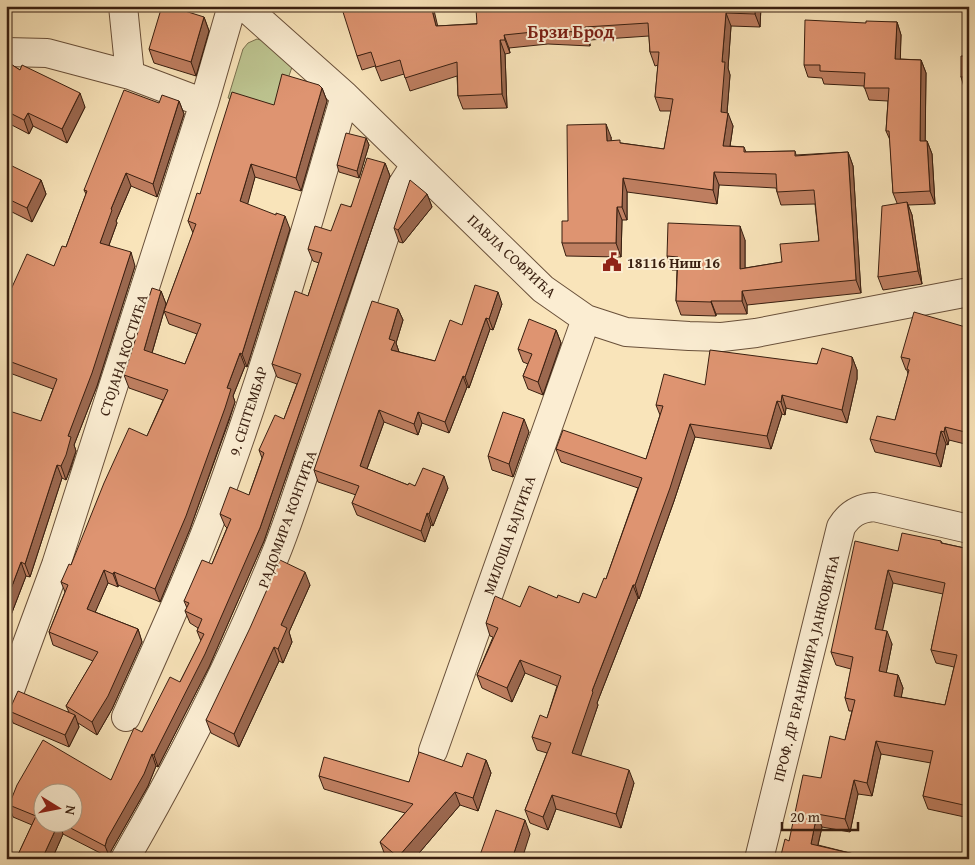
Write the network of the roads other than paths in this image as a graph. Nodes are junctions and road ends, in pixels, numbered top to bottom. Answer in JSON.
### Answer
{"nodes":[{"id":1,"x":123,"y":6,"type":"edge"},
{"id":2,"x":232,"y":6,"type":"edge"},
{"id":3,"x":244,"y":6,"type":"edge"},
{"id":4,"x":6,"y":52,"type":"edge"},
{"id":5,"x":130,"y":75,"type":"junction"},
{"id":6,"x":345,"y":96,"type":"junction"},
{"id":7,"x":204,"y":103,"type":"junction"},
{"id":8,"x":415,"y":164,"type":"junction"},
{"id":9,"x":969,"y":292,"type":"edge"},
{"id":10,"x":586,"y":319,"type":"junction"},
{"id":11,"x":969,"y":529,"type":"edge"},
{"id":12,"x":6,"y":702,"type":"edge"},
{"id":13,"x":126,"y":717,"type":"dead end"},
{"id":14,"x":432,"y":751,"type":"dead end"},
{"id":15,"x":125,"y":859,"type":"edge"},
{"id":16,"x":758,"y":859,"type":"edge"}],
"edges":[{"from":1,"to":5,"type":"street"},
{"from":2,"to":7,"type":"street","name":"СТОЈАНА КОСТИЋА"},
{"from":3,"to":6,"type":"street","name":"ПАВЛА СОФРИЋА"},
{"from":4,"to":5,"type":"street"},
{"from":5,"to":7,"type":"street"},
{"from":6,"to":8,"type":"street","name":"ПАВЛА СОФРИЋА"},
{"from":6,"to":13,"type":"street","name":"9. СЕПТЕМБАР"},
{"from":7,"to":12,"type":"street","name":"СТОЈАНА КОСТИЋА"},
{"from":8,"to":10,"type":"street","name":"ПАВЛА СОФРИЋА"},
{"from":8,"to":15,"type":"street","name":"РАДОМИРА КОНТИЋА"},
{"from":9,"to":10,"type":"street","name":"ПАВЛА СОФРИЋА"},
{"from":10,"to":14,"type":"street","name":"МИЛОША БАЈГИЋА"},
{"from":11,"to":16,"type":"street","name":"ПРОФ. ДР БРАНИМИРА ЈАНКОВИЋА"}]}
